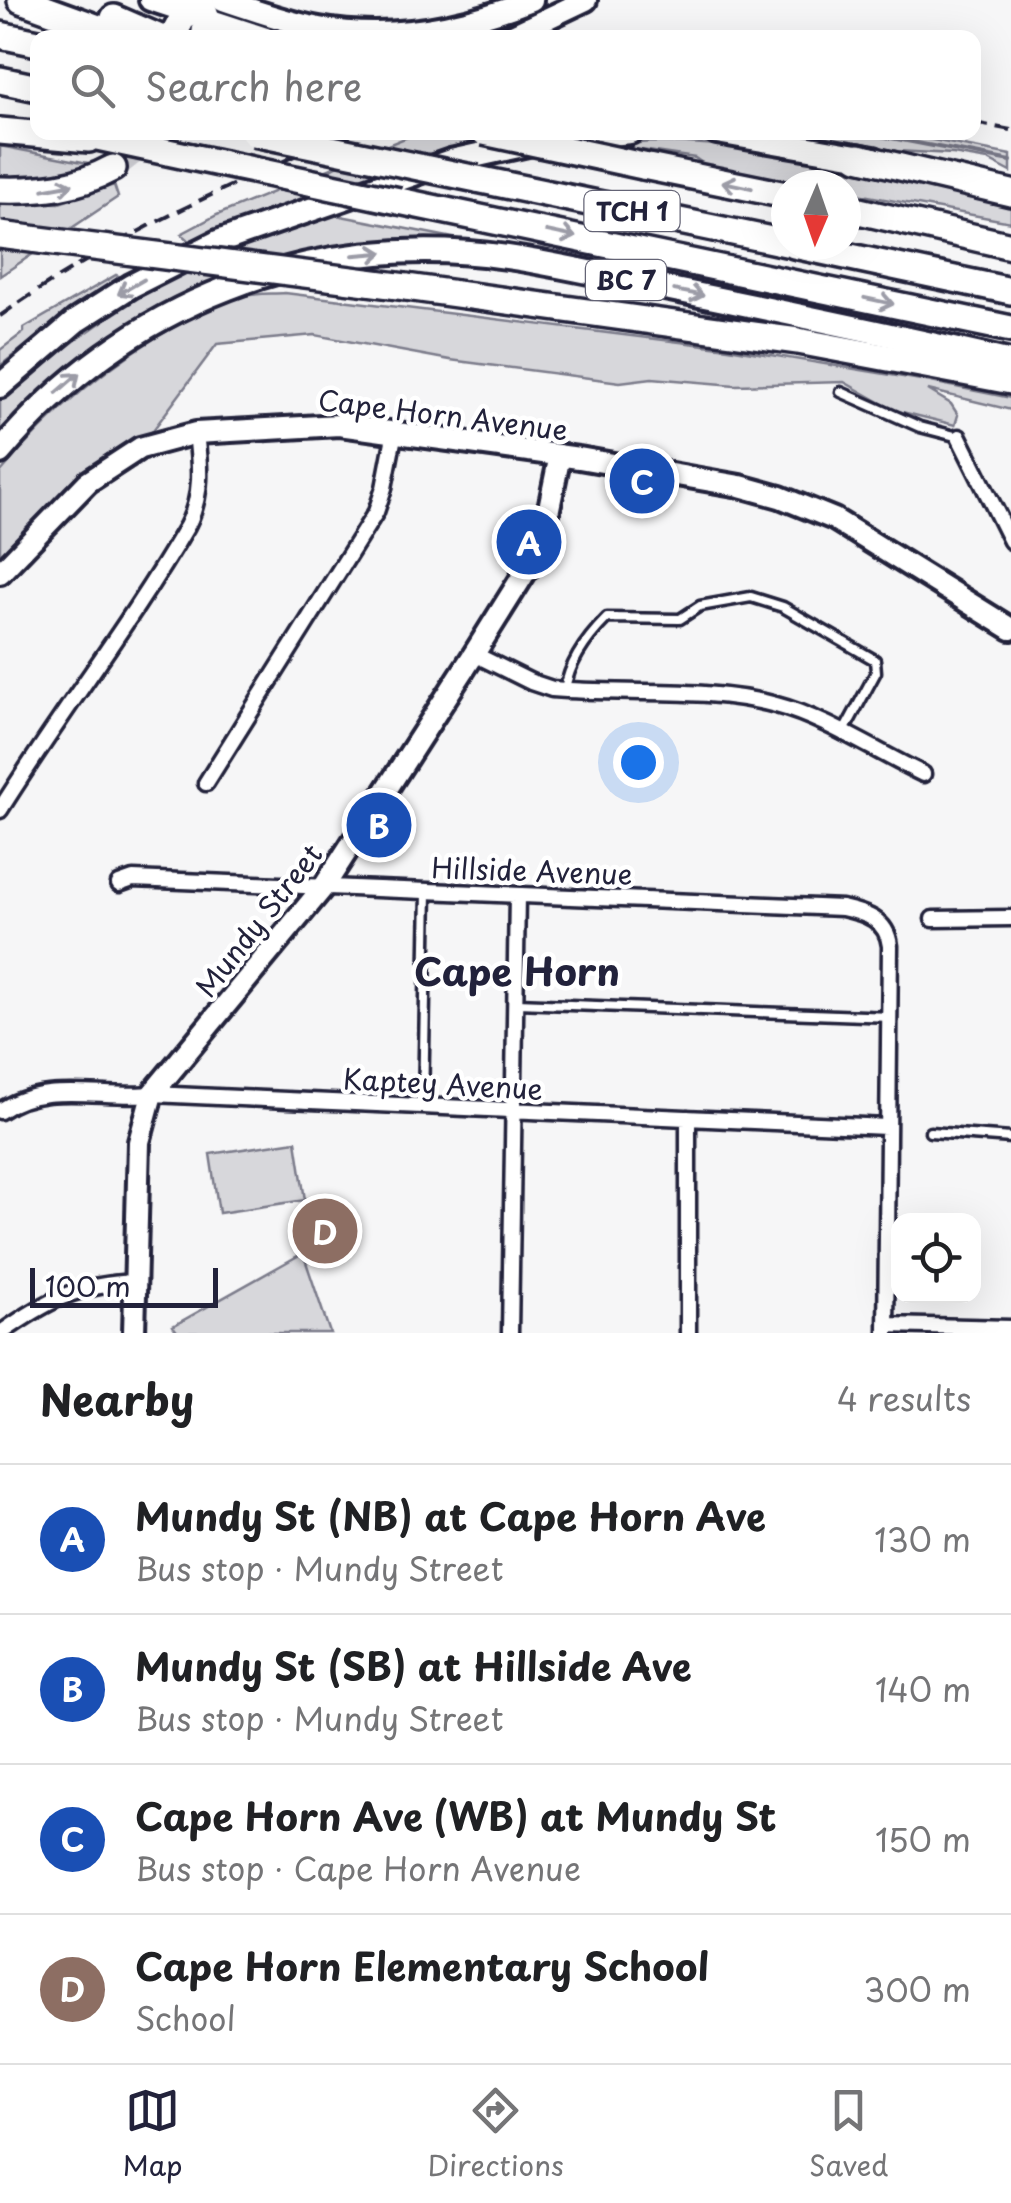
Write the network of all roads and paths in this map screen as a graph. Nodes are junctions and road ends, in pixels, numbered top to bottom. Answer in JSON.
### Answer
{"nodes":[{"id":1,"x":21,"y":0,"type":"edge"},
{"id":2,"x":72,"y":0,"type":"edge"},
{"id":3,"x":150,"y":0,"type":"edge"},
{"id":4,"x":532,"y":0,"type":"edge"},
{"id":5,"x":586,"y":0,"type":"edge"},
{"id":6,"x":202,"y":11,"type":"edge"},
{"id":7,"x":119,"y":30,"type":"edge"},
{"id":8,"x":123,"y":30,"type":"edge"},
{"id":9,"x":181,"y":30,"type":"edge"},
{"id":10,"x":247,"y":30,"type":"edge"},
{"id":11,"x":345,"y":30,"type":"edge"},
{"id":12,"x":410,"y":30,"type":"edge"},
{"id":13,"x":523,"y":30,"type":"edge"},
{"id":14,"x":0,"y":35,"type":"edge"},
{"id":15,"x":30,"y":41,"type":"edge"},
{"id":16,"x":0,"y":70,"type":"edge"},
{"id":17,"x":21,"y":84,"type":"edge"},
{"id":18,"x":0,"y":116,"type":"edge"},
{"id":19,"x":30,"y":123,"type":"edge"},
{"id":20,"x":0,"y":130,"type":"edge"},
{"id":21,"x":30,"y":133,"type":"edge"},
{"id":22,"x":99,"y":140,"type":"edge"},
{"id":23,"x":110,"y":140,"type":"edge"},
{"id":24,"x":287,"y":140,"type":"edge"},
{"id":25,"x":521,"y":140,"type":"edge"},
{"id":26,"x":551,"y":140,"type":"edge"},
{"id":27,"x":762,"y":140,"type":"edge"},
{"id":28,"x":119,"y":142,"type":"junction"},
{"id":29,"x":858,"y":157,"type":"junction"},
{"id":30,"x":113,"y":168,"type":"tunnel mouth"},
{"id":31,"x":1011,"y":181,"type":"edge"},
{"id":32,"x":0,"y":190,"type":"edge"},
{"id":33,"x":771,"y":193,"type":"edge"},
{"id":34,"x":1011,"y":193,"type":"edge"},
{"id":35,"x":861,"y":211,"type":"edge"},
{"id":36,"x":903,"y":220,"type":"junction"},
{"id":37,"x":0,"y":235,"type":"edge"},
{"id":38,"x":1011,"y":236,"type":"edge"},
{"id":39,"x":771,"y":240,"type":"edge"},
{"id":40,"x":1011,"y":246,"type":"edge"},
{"id":41,"x":861,"y":259,"type":"edge"},
{"id":42,"x":1011,"y":291,"type":"edge"},
{"id":43,"x":1011,"y":329,"type":"edge"},
{"id":44,"x":1011,"y":362,"type":"edge"},
{"id":45,"x":1011,"y":381,"type":"edge"},
{"id":46,"x":0,"y":386,"type":"edge"},
{"id":47,"x":841,"y":392,"type":"dead end"},
{"id":48,"x":394,"y":431,"type":"junction"},
{"id":49,"x":196,"y":432,"type":"junction"},
{"id":50,"x":959,"y":437,"type":"joint"},
{"id":51,"x":0,"y":452,"type":"edge"},
{"id":52,"x":560,"y":456,"type":"junction"},
{"id":53,"x":1011,"y":542,"type":"edge"},
{"id":54,"x":0,"y":574,"type":"edge"},
{"id":55,"x":1011,"y":629,"type":"edge"},
{"id":56,"x":474,"y":654,"type":"junction"},
{"id":57,"x":565,"y":690,"type":"junction"},
{"id":58,"x":842,"y":735,"type":"junction"},
{"id":59,"x":923,"y":774,"type":"dead end"},
{"id":60,"x":206,"y":783,"type":"dead end"},
{"id":61,"x":0,"y":810,"type":"edge"},
{"id":62,"x":119,"y":884,"type":"dead end"},
{"id":63,"x":325,"y":886,"type":"junction"},
{"id":64,"x":427,"y":891,"type":"junction"},
{"id":65,"x":518,"y":895,"type":"junction"},
{"id":66,"x":1011,"y":918,"type":"edge"},
{"id":67,"x":933,"y":919,"type":"dead end"},
{"id":68,"x":517,"y":1003,"type":"junction"},
{"id":69,"x":890,"y":1017,"type":"junction"},
{"id":70,"x":152,"y":1094,"type":"junction"},
{"id":71,"x":423,"y":1108,"type":"junction"},
{"id":72,"x":0,"y":1111,"type":"edge"},
{"id":73,"x":516,"y":1112,"type":"junction"},
{"id":74,"x":688,"y":1118,"type":"junction"},
{"id":75,"x":888,"y":1127,"type":"junction"},
{"id":76,"x":930,"y":1132,"type":"dead end"},
{"id":77,"x":1011,"y":1138,"type":"edge"},
{"id":78,"x":135,"y":1282,"type":"junction"},
{"id":79,"x":1011,"y":1328,"type":"edge"},
{"id":80,"x":886,"y":1329,"type":"edge"},
{"id":81,"x":1,"y":1333,"type":"edge"},
{"id":82,"x":134,"y":1333,"type":"edge"},
{"id":83,"x":510,"y":1333,"type":"edge"},
{"id":84,"x":688,"y":1333,"type":"edge"}],
"edges":[{"from":1,"to":7,"type":"highway"},
{"from":2,"to":8,"type":"highway"},
{"from":3,"to":6,"type":"street"},
{"from":4,"to":12,"type":"street"},
{"from":5,"to":13,"type":"street"},
{"from":6,"to":9,"type":"highway"},
{"from":6,"to":10,"type":"street"},
{"from":6,"to":11,"type":"street"},
{"from":14,"to":15,"type":"highway"},
{"from":16,"to":17,"type":"highway"},
{"from":18,"to":19,"type":"highway"},
{"from":20,"to":21,"type":"highway"},
{"from":22,"to":28,"type":"highway"},
{"from":23,"to":28,"type":"highway","number":"TCH 1"},
{"from":24,"to":39,"type":"highway","number":"TCH 1","bridge":true},
{"from":33,"to":25,"type":"highway","one_way":true,"bridge":true},
{"from":26,"to":46,"type":"main road","one_way":true},
{"from":27,"to":29,"type":"main road"},
{"from":28,"to":43,"type":"highway","number":"TCH 1","one_way":true,"bridge":true},
{"from":29,"to":31,"type":"main road"},
{"from":29,"to":34,"type":"highway"},
{"from":32,"to":30,"type":"highway","one_way":true},
{"from":35,"to":36,"type":"highway"},
{"from":36,"to":38,"type":"highway"},
{"from":36,"to":40,"type":"highway"},
{"from":37,"to":45,"type":"highway","bridge":true},
{"from":41,"to":42,"type":"highway"},
{"from":51,"to":44,"type":"main road","number":"BC 7","one_way":true},
{"from":47,"to":50,"type":"lane"},
{"from":48,"to":49,"type":"street","name":"Cape Horn Avenue"},
{"from":48,"to":52,"type":"street","name":"Cape Horn Avenue"},
{"from":48,"to":60,"type":"street"},
{"from":49,"to":54,"type":"street","name":"Cape Horn Avenue"},
{"from":49,"to":61,"type":"street"},
{"from":50,"to":53,"type":"street"},
{"from":52,"to":55,"type":"street","name":"Cape Horn Avenue"},
{"from":52,"to":56,"type":"street","name":"Mundy Street"},
{"from":56,"to":57,"type":"street"},
{"from":56,"to":63,"type":"street","name":"Mundy Street"},
{"from":57,"to":58,"type":"street"},
{"from":57,"to":58,"type":"lane"},
{"from":58,"to":59,"type":"street"},
{"from":62,"to":63,"type":"street","name":"Hillside Avenue"},
{"from":63,"to":64,"type":"street","name":"Hillside Avenue"},
{"from":63,"to":70,"type":"street","name":"Mundy Street"},
{"from":64,"to":65,"type":"street","name":"Hillside Avenue"},
{"from":64,"to":71,"type":"lane"},
{"from":65,"to":68,"type":"street"},
{"from":65,"to":69,"type":"street","name":"Hillside Avenue"},
{"from":66,"to":67,"type":"street"},
{"from":68,"to":69,"type":"lane"},
{"from":68,"to":73,"type":"street"},
{"from":69,"to":75,"type":"street"},
{"from":70,"to":71,"type":"street","name":"Kaptey Avenue"},
{"from":70,"to":72,"type":"street","name":"Kaptey Avenue"},
{"from":70,"to":78,"type":"street","name":"Mundy Street"},
{"from":71,"to":73,"type":"street","name":"Kaptey Avenue"},
{"from":73,"to":74,"type":"street","name":"Kaptey Avenue"},
{"from":73,"to":83,"type":"street"},
{"from":74,"to":75,"type":"street","name":"Kaptey Avenue"},
{"from":74,"to":84,"type":"street"},
{"from":75,"to":80,"type":"street"},
{"from":76,"to":77,"type":"lane"},
{"from":78,"to":81,"type":"street"},
{"from":78,"to":82,"type":"street","name":"Mundy Street"},
{"from":79,"to":80,"type":"street"}]}
